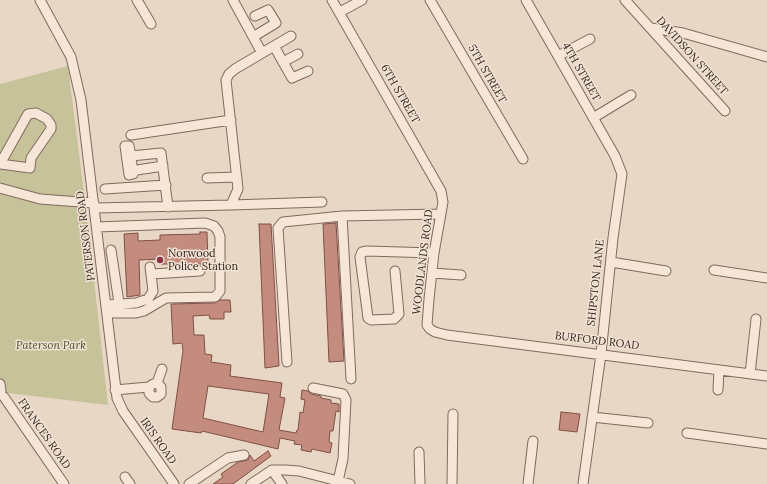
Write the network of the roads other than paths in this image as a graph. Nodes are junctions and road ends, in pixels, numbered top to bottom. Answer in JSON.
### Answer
{"nodes":[{"id":1,"x":40,"y":0,"type":"edge"},
{"id":2,"x":137,"y":0,"type":"edge"},
{"id":3,"x":332,"y":0,"type":"edge"},
{"id":4,"x":362,"y":0,"type":"edge"},
{"id":5,"x":430,"y":0,"type":"edge"},
{"id":6,"x":526,"y":0,"type":"edge"},
{"id":7,"x":625,"y":0,"type":"edge"},
{"id":8,"x":235,"y":3,"type":"edge"},
{"id":9,"x":340,"y":12,"type":"junction"},
{"id":10,"x":255,"y":16,"type":"dead end"},
{"id":11,"x":151,"y":24,"type":"dead end"},
{"id":12,"x":651,"y":28,"type":"junction"},
{"id":13,"x":291,"y":36,"type":"dead end"},
{"id":14,"x":253,"y":37,"type":"junction"},
{"id":15,"x":590,"y":39,"type":"dead end"},
{"id":16,"x":274,"y":46,"type":"junction"},
{"id":17,"x":262,"y":53,"type":"junction"},
{"id":18,"x":298,"y":54,"type":"dead end"},
{"id":19,"x":558,"y":56,"type":"junction"},
{"id":20,"x":767,"y":57,"type":"edge"},
{"id":21,"x":283,"y":62,"type":"junction"},
{"id":22,"x":308,"y":71,"type":"dead end"},
{"id":23,"x":631,"y":95,"type":"dead end"},
{"id":24,"x":725,"y":111,"type":"dead end"},
{"id":25,"x":593,"y":118,"type":"junction"},
{"id":26,"x":231,"y":120,"type":"junction"},
{"id":27,"x":131,"y":135,"type":"dead end"},
{"id":28,"x":131,"y":156,"type":"dead end"},
{"id":29,"x":616,"y":156,"type":"joint"},
{"id":30,"x":523,"y":159,"type":"dead end"},
{"id":31,"x":0,"y":164,"type":"edge"},
{"id":32,"x":164,"y":166,"type":"junction"},
{"id":33,"x":137,"y":170,"type":"dead end"},
{"id":34,"x":237,"y":177,"type":"junction"},
{"id":35,"x":207,"y":178,"type":"dead end"},
{"id":36,"x":166,"y":185,"type":"junction"},
{"id":37,"x":0,"y":188,"type":"edge"},
{"id":38,"x":104,"y":189,"type":"dead end"},
{"id":39,"x":322,"y":202,"type":"dead end"},
{"id":40,"x":442,"y":202,"type":"joint"},
{"id":41,"x":231,"y":205,"type":"junction"},
{"id":42,"x":95,"y":206,"type":"junction"},
{"id":43,"x":168,"y":207,"type":"junction"},
{"id":44,"x":440,"y":214,"type":"junction"},
{"id":45,"x":342,"y":216,"type":"junction"},
{"id":46,"x":97,"y":227,"type":"junction"},
{"id":47,"x":111,"y":250,"type":"dead end"},
{"id":48,"x":434,"y":253,"type":"junction"},
{"id":49,"x":610,"y":262,"type":"junction"},
{"id":50,"x":714,"y":270,"type":"dead end"},
{"id":51,"x":200,"y":271,"type":"dead end"},
{"id":52,"x":395,"y":271,"type":"dead end"},
{"id":53,"x":666,"y":271,"type":"dead end"},
{"id":54,"x":432,"y":273,"type":"junction"},
{"id":55,"x":461,"y":275,"type":"dead end"},
{"id":56,"x":767,"y":278,"type":"edge"},
{"id":57,"x":119,"y":303,"type":"junction"},
{"id":58,"x":106,"y":309,"type":"junction"},
{"id":59,"x":756,"y":318,"type":"dead end"},
{"id":60,"x":427,"y":325,"type":"joint"},
{"id":61,"x":601,"y":354,"type":"junction"},
{"id":62,"x":287,"y":362,"type":"dead end"},
{"id":63,"x":162,"y":369,"type":"dead end"},
{"id":64,"x":719,"y":370,"type":"junction"},
{"id":65,"x":750,"y":374,"type":"junction"},
{"id":66,"x":767,"y":376,"type":"edge"},
{"id":67,"x":351,"y":379,"type":"dead end"},
{"id":68,"x":313,"y":388,"type":"dead end"},
{"id":69,"x":115,"y":390,"type":"junction"},
{"id":70,"x":718,"y":390,"type":"dead end"},
{"id":71,"x":2,"y":391,"type":"edge"},
{"id":72,"x":123,"y":411,"type":"joint"},
{"id":73,"x":453,"y":414,"type":"dead end"},
{"id":74,"x":592,"y":417,"type":"junction"},
{"id":75,"x":648,"y":423,"type":"dead end"},
{"id":76,"x":687,"y":433,"type":"dead end"},
{"id":77,"x":533,"y":441,"type":"dead end"},
{"id":78,"x":767,"y":444,"type":"edge"},
{"id":79,"x":419,"y":452,"type":"dead end"},
{"id":80,"x":244,"y":455,"type":"dead end"},
{"id":81,"x":272,"y":470,"type":"junction"},
{"id":82,"x":338,"y":480,"type":"junction"},
{"id":83,"x":171,"y":483,"type":"edge"},
{"id":84,"x":64,"y":484,"type":"edge"},
{"id":85,"x":189,"y":484,"type":"edge"},
{"id":86,"x":251,"y":484,"type":"edge"},
{"id":87,"x":282,"y":484,"type":"edge"},
{"id":88,"x":350,"y":484,"type":"edge"},
{"id":89,"x":420,"y":484,"type":"edge"},
{"id":90,"x":452,"y":484,"type":"edge"},
{"id":91,"x":528,"y":484,"type":"edge"},
{"id":92,"x":583,"y":484,"type":"edge"}],
"edges":[{"from":1,"to":42,"type":"street","name":"PATERSON ROAD"},
{"from":2,"to":11,"type":"street"},
{"from":3,"to":9,"type":"street","name":"6TH STREET"},
{"from":4,"to":9,"type":"street"},
{"from":5,"to":30,"type":"street","name":"5TH STREET"},
{"from":6,"to":19,"type":"street","name":"4TH STREET"},
{"from":7,"to":12,"type":"street","name":"DAVIDSON STREET"},
{"from":8,"to":14,"type":"street"},
{"from":9,"to":40,"type":"street","name":"6TH STREET"},
{"from":10,"to":14,"type":"street"},
{"from":12,"to":20,"type":"street"},
{"from":12,"to":24,"type":"street","name":"DAVIDSON STREET"},
{"from":13,"to":16,"type":"street"},
{"from":14,"to":17,"type":"street"},
{"from":15,"to":19,"type":"street"},
{"from":16,"to":17,"type":"street"},
{"from":16,"to":21,"type":"street"},
{"from":17,"to":26,"type":"street"},
{"from":18,"to":21,"type":"street"},
{"from":19,"to":25,"type":"street","name":"4TH STREET"},
{"from":21,"to":22,"type":"street"},
{"from":23,"to":25,"type":"street"},
{"from":25,"to":29,"type":"street","name":"4TH STREET"},
{"from":26,"to":27,"type":"street"},
{"from":26,"to":34,"type":"street"},
{"from":28,"to":32,"type":"street"},
{"from":29,"to":49,"type":"street","name":"SHIPSTON LANE"},
{"from":31,"to":31,"type":"street"},
{"from":32,"to":33,"type":"street"},
{"from":32,"to":36,"type":"street"},
{"from":34,"to":35,"type":"street"},
{"from":34,"to":41,"type":"street"},
{"from":36,"to":38,"type":"street"},
{"from":36,"to":43,"type":"street"},
{"from":37,"to":42,"type":"street"},
{"from":39,"to":41,"type":"street"},
{"from":40,"to":44,"type":"street","name":"WOODLANDS ROAD"},
{"from":41,"to":43,"type":"street"},
{"from":42,"to":43,"type":"street"},
{"from":42,"to":46,"type":"street","name":"PATERSON ROAD"},
{"from":44,"to":45,"type":"street"},
{"from":44,"to":48,"type":"street","name":"WOODLANDS ROAD"},
{"from":45,"to":62,"type":"street"},
{"from":45,"to":67,"type":"street"},
{"from":46,"to":58,"type":"street","name":"PATERSON ROAD"},
{"from":46,"to":58,"type":"street"},
{"from":47,"to":57,"type":"street"},
{"from":48,"to":52,"type":"street"},
{"from":48,"to":54,"type":"street","name":"WOODLANDS ROAD"},
{"from":49,"to":53,"type":"street"},
{"from":49,"to":61,"type":"street","name":"SHIPSTON LANE"},
{"from":50,"to":56,"type":"street"},
{"from":51,"to":57,"type":"street"},
{"from":54,"to":55,"type":"street"},
{"from":54,"to":60,"type":"street","name":"WOODLANDS ROAD"},
{"from":57,"to":58,"type":"street"},
{"from":58,"to":69,"type":"street","name":"PATERSON ROAD"},
{"from":59,"to":65,"type":"street"},
{"from":60,"to":61,"type":"street","name":"BURFORD ROAD"},
{"from":61,"to":64,"type":"street","name":"BURFORD ROAD"},
{"from":61,"to":74,"type":"street","name":"SHIPSTON LANE"},
{"from":63,"to":69,"type":"street"},
{"from":64,"to":65,"type":"street","name":"BURFORD ROAD"},
{"from":64,"to":70,"type":"street"},
{"from":65,"to":66,"type":"street","name":"BURFORD ROAD"},
{"from":68,"to":82,"type":"street"},
{"from":69,"to":72,"type":"street","name":"PATERSON ROAD"},
{"from":71,"to":84,"type":"street","name":"FRANCES ROAD"},
{"from":72,"to":83,"type":"street","name":"IRIS ROAD"},
{"from":73,"to":90,"type":"street"},
{"from":74,"to":75,"type":"street"},
{"from":74,"to":92,"type":"street","name":"SHIPSTON LANE"},
{"from":76,"to":78,"type":"street"},
{"from":77,"to":91,"type":"street"},
{"from":79,"to":89,"type":"street"},
{"from":80,"to":85,"type":"street"},
{"from":81,"to":82,"type":"street"},
{"from":81,"to":86,"type":"street"},
{"from":81,"to":87,"type":"street"},
{"from":82,"to":88,"type":"street"}]}
